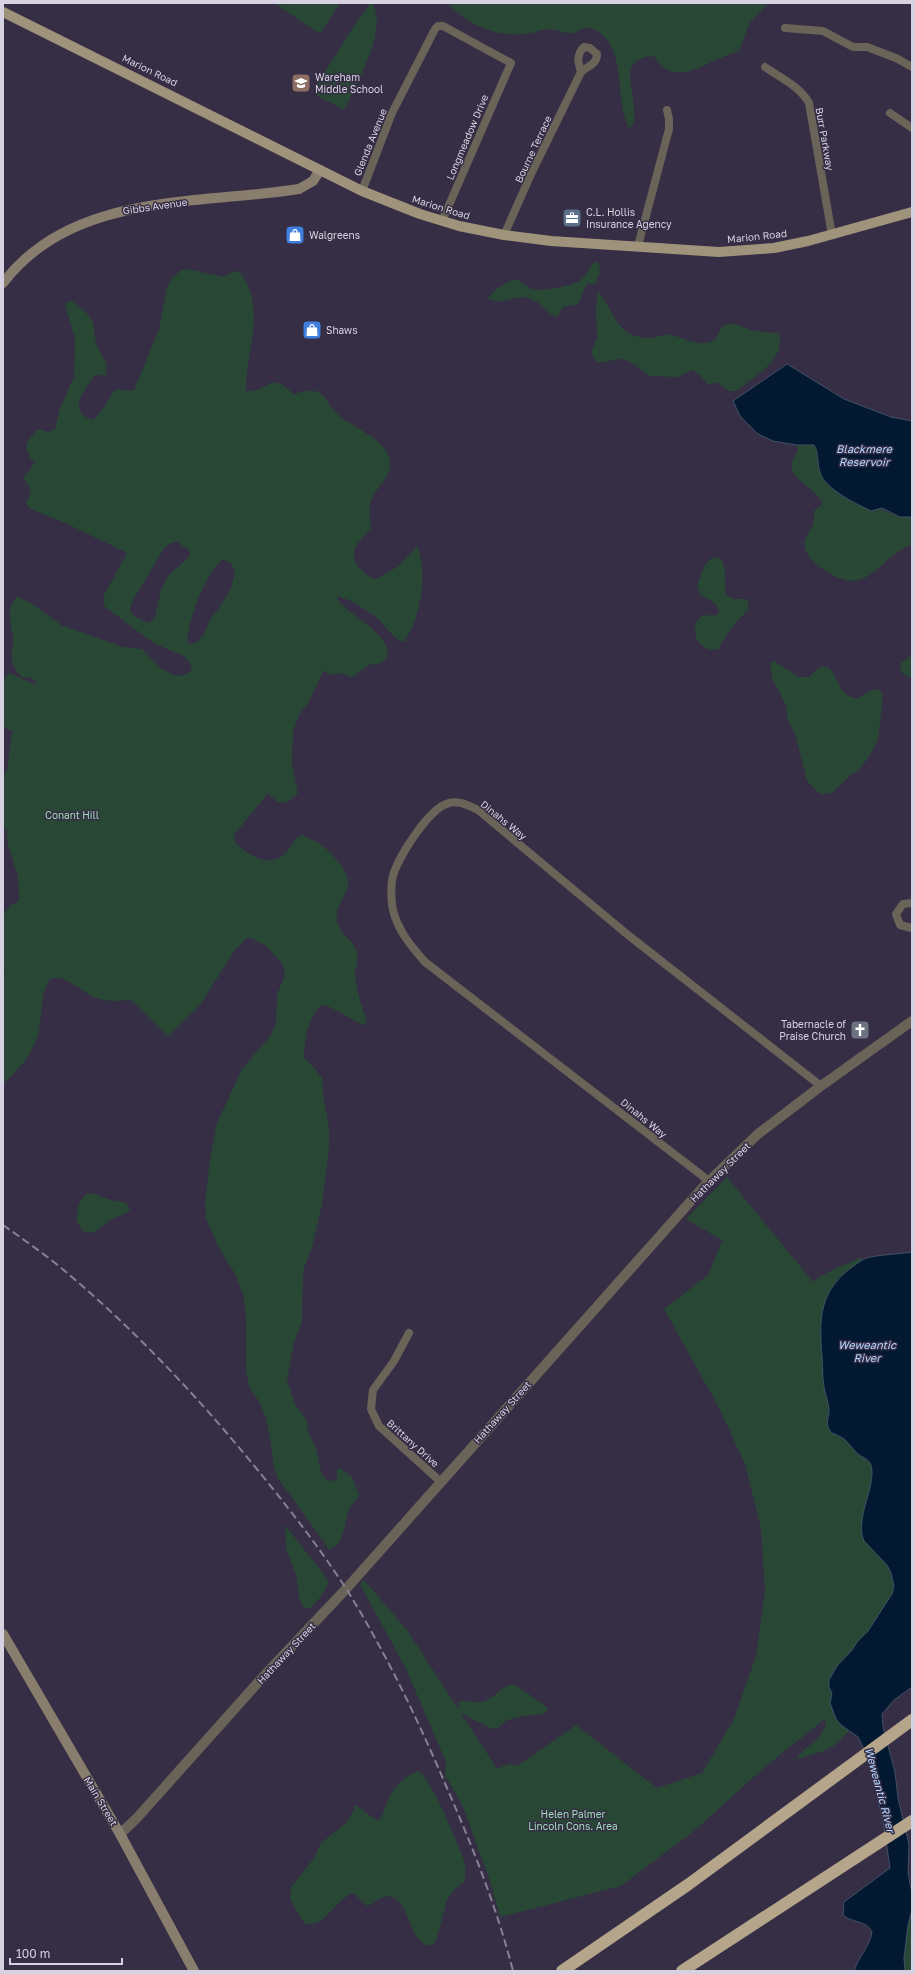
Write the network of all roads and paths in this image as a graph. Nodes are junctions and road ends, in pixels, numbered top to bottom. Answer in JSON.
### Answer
{"nodes":[{"id":1,"x":3,"y":12,"type":"edge"},
{"id":2,"x":785,"y":28,"type":"dead end"},
{"id":3,"x":511,"y":63,"type":"joint"},
{"id":4,"x":765,"y":67,"type":"dead end"},
{"id":5,"x":912,"y":67,"type":"edge"},
{"id":6,"x":581,"y":72,"type":"dead end"},
{"id":7,"x":667,"y":110,"type":"dead end"},
{"id":8,"x":890,"y":113,"type":"dead end"},
{"id":9,"x":912,"y":128,"type":"edge"},
{"id":10,"x":320,"y":170,"type":"junction"},
{"id":11,"x":362,"y":191,"type":"junction"},
{"id":12,"x":912,"y":212,"type":"edge"},
{"id":13,"x":442,"y":221,"type":"junction"},
{"id":14,"x":504,"y":235,"type":"junction"},
{"id":15,"x":832,"y":235,"type":"junction"},
{"id":16,"x":638,"y":246,"type":"junction"},
{"id":17,"x":3,"y":283,"type":"edge"},
{"id":18,"x":912,"y":903,"type":"edge"},
{"id":19,"x":912,"y":928,"type":"edge"},
{"id":20,"x":912,"y":1021,"type":"edge"},
{"id":21,"x":821,"y":1086,"type":"junction"},
{"id":22,"x":709,"y":1181,"type":"junction"},
{"id":23,"x":409,"y":1333,"type":"dead end"},
{"id":24,"x":441,"y":1482,"type":"junction"},
{"id":25,"x":3,"y":1634,"type":"edge"},
{"id":26,"x":912,"y":1720,"type":"edge"},
{"id":27,"x":912,"y":1821,"type":"edge"},
{"id":28,"x":120,"y":1834,"type":"junction"},
{"id":29,"x":194,"y":1971,"type":"edge"},
{"id":30,"x":562,"y":1971,"type":"edge"},
{"id":31,"x":682,"y":1971,"type":"edge"}],
"edges":[{"from":1,"to":10,"type":"main road","name":"Marion Road"},
{"from":2,"to":5,"type":"street"},
{"from":3,"to":11,"type":"street","name":"Glenda Avenue"},
{"from":3,"to":13,"type":"street","name":"Longmeadow Drive"},
{"from":4,"to":15,"type":"street","name":"Burr Parkway"},
{"from":6,"to":14,"type":"street","name":"Bourne Terrace"},
{"from":7,"to":16,"type":"street"},
{"from":8,"to":9,"type":"street"},
{"from":10,"to":11,"type":"main road","name":"Marion Road"},
{"from":10,"to":17,"type":"main road","name":"Gibbs Avenue"},
{"from":11,"to":13,"type":"main road","name":"Marion Road"},
{"from":12,"to":15,"type":"main road","name":"Marion Road"},
{"from":13,"to":14,"type":"main road","name":"Marion Road"},
{"from":14,"to":16,"type":"main road","name":"Marion Road"},
{"from":15,"to":16,"type":"main road","name":"Marion Road"},
{"from":18,"to":19,"type":"street"},
{"from":20,"to":21,"type":"street","name":"Hathaway Street"},
{"from":21,"to":22,"type":"street","name":"Hathaway Street"},
{"from":21,"to":22,"type":"street","name":"Dinahs Way"},
{"from":22,"to":24,"type":"street","name":"Hathaway Street"},
{"from":23,"to":24,"type":"street","name":"Brittany Drive"},
{"from":24,"to":28,"type":"street","name":"Hathaway Street"},
{"from":25,"to":28,"type":"main road","name":"Main Street"},
{"from":26,"to":30,"type":"highway"},
{"from":27,"to":31,"type":"highway"},
{"from":28,"to":29,"type":"main road","name":"Main Street"}]}
